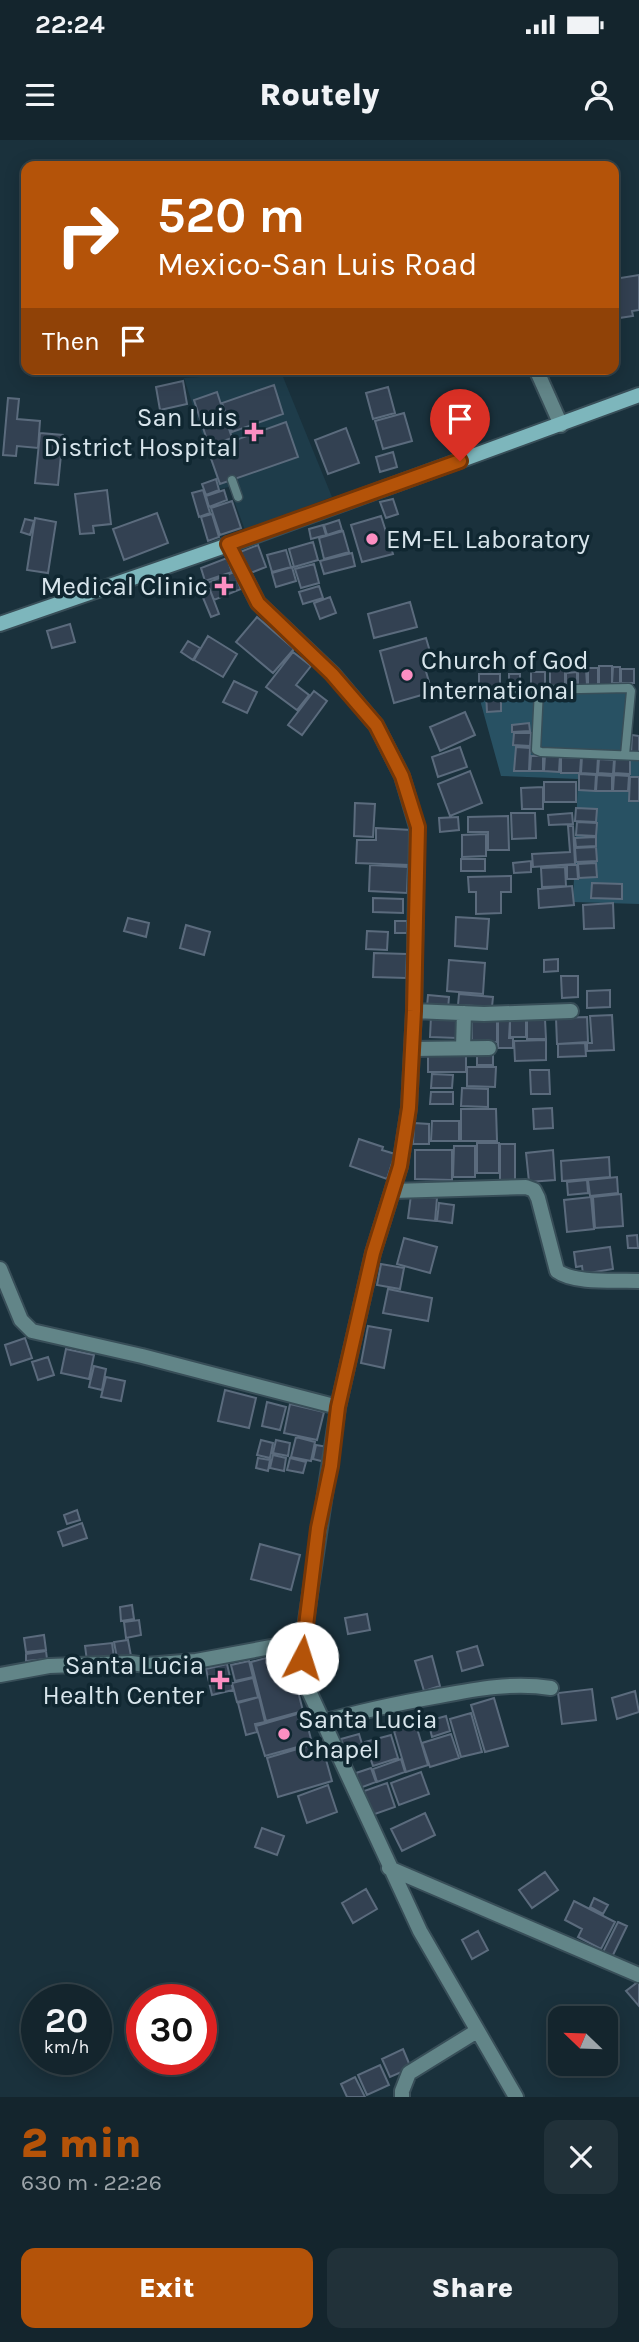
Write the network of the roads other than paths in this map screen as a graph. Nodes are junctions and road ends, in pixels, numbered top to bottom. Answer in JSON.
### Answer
{"nodes":[{"id":1,"x":539,"y":375,"type":"edge"},
{"id":2,"x":639,"y":396,"type":"edge"},
{"id":3,"x":561,"y":425,"type":"junction"},
{"id":4,"x":232,"y":480,"type":"dead end"},
{"id":5,"x":239,"y":498,"type":"dead end"},
{"id":6,"x":228,"y":544,"type":"junction"},
{"id":7,"x":0,"y":624,"type":"edge"},
{"id":8,"x":539,"y":690,"type":"junction"},
{"id":9,"x":489,"y":691,"type":"dead end"},
{"id":10,"x":625,"y":755,"type":"junction"},
{"id":11,"x":639,"y":756,"type":"edge"},
{"id":12,"x":414,"y":1011,"type":"junction"},
{"id":13,"x":571,"y":1011,"type":"dead end"},
{"id":14,"x":464,"y":1013,"type":"junction"},
{"id":15,"x":463,"y":1048,"type":"junction"},
{"id":16,"x":489,"y":1048,"type":"dead end"},
{"id":17,"x":412,"y":1049,"type":"junction"},
{"id":18,"x":393,"y":1191,"type":"junction"},
{"id":19,"x":0,"y":1269,"type":"edge"},
{"id":20,"x":639,"y":1281,"type":"edge"},
{"id":21,"x":338,"y":1407,"type":"junction"},
{"id":22,"x":303,"y":1640,"type":"junction"},
{"id":23,"x":0,"y":1675,"type":"edge"},
{"id":24,"x":551,"y":1688,"type":"dead end"},
{"id":25,"x":323,"y":1722,"type":"junction"},
{"id":26,"x":389,"y":1868,"type":"junction"},
{"id":27,"x":639,"y":1975,"type":"edge"},
{"id":28,"x":477,"y":2031,"type":"junction"},
{"id":29,"x":402,"y":2097,"type":"edge"},
{"id":30,"x":516,"y":2097,"type":"edge"}],
"edges":[{"from":1,"to":3,"type":"street"},
{"from":2,"to":3,"type":"main road"},
{"from":3,"to":6,"type":"main road"},
{"from":4,"to":5,"type":"lane"},
{"from":6,"to":7,"type":"main road"},
{"from":6,"to":12,"type":"street"},
{"from":8,"to":9,"type":"lane"},
{"from":8,"to":10,"type":"lane"},
{"from":8,"to":10,"type":"lane"},
{"from":10,"to":11,"type":"lane"},
{"from":12,"to":14,"type":"street"},
{"from":12,"to":17,"type":"street"},
{"from":13,"to":14,"type":"street"},
{"from":14,"to":15,"type":"street"},
{"from":15,"to":16,"type":"street"},
{"from":15,"to":17,"type":"street"},
{"from":17,"to":18,"type":"street"},
{"from":18,"to":20,"type":"street"},
{"from":18,"to":21,"type":"street"},
{"from":19,"to":21,"type":"street"},
{"from":21,"to":22,"type":"street"},
{"from":22,"to":23,"type":"street"},
{"from":22,"to":25,"type":"street"},
{"from":24,"to":25,"type":"street"},
{"from":25,"to":26,"type":"street"},
{"from":26,"to":27,"type":"street"},
{"from":26,"to":28,"type":"street"},
{"from":28,"to":29,"type":"street"},
{"from":28,"to":30,"type":"street"}]}
